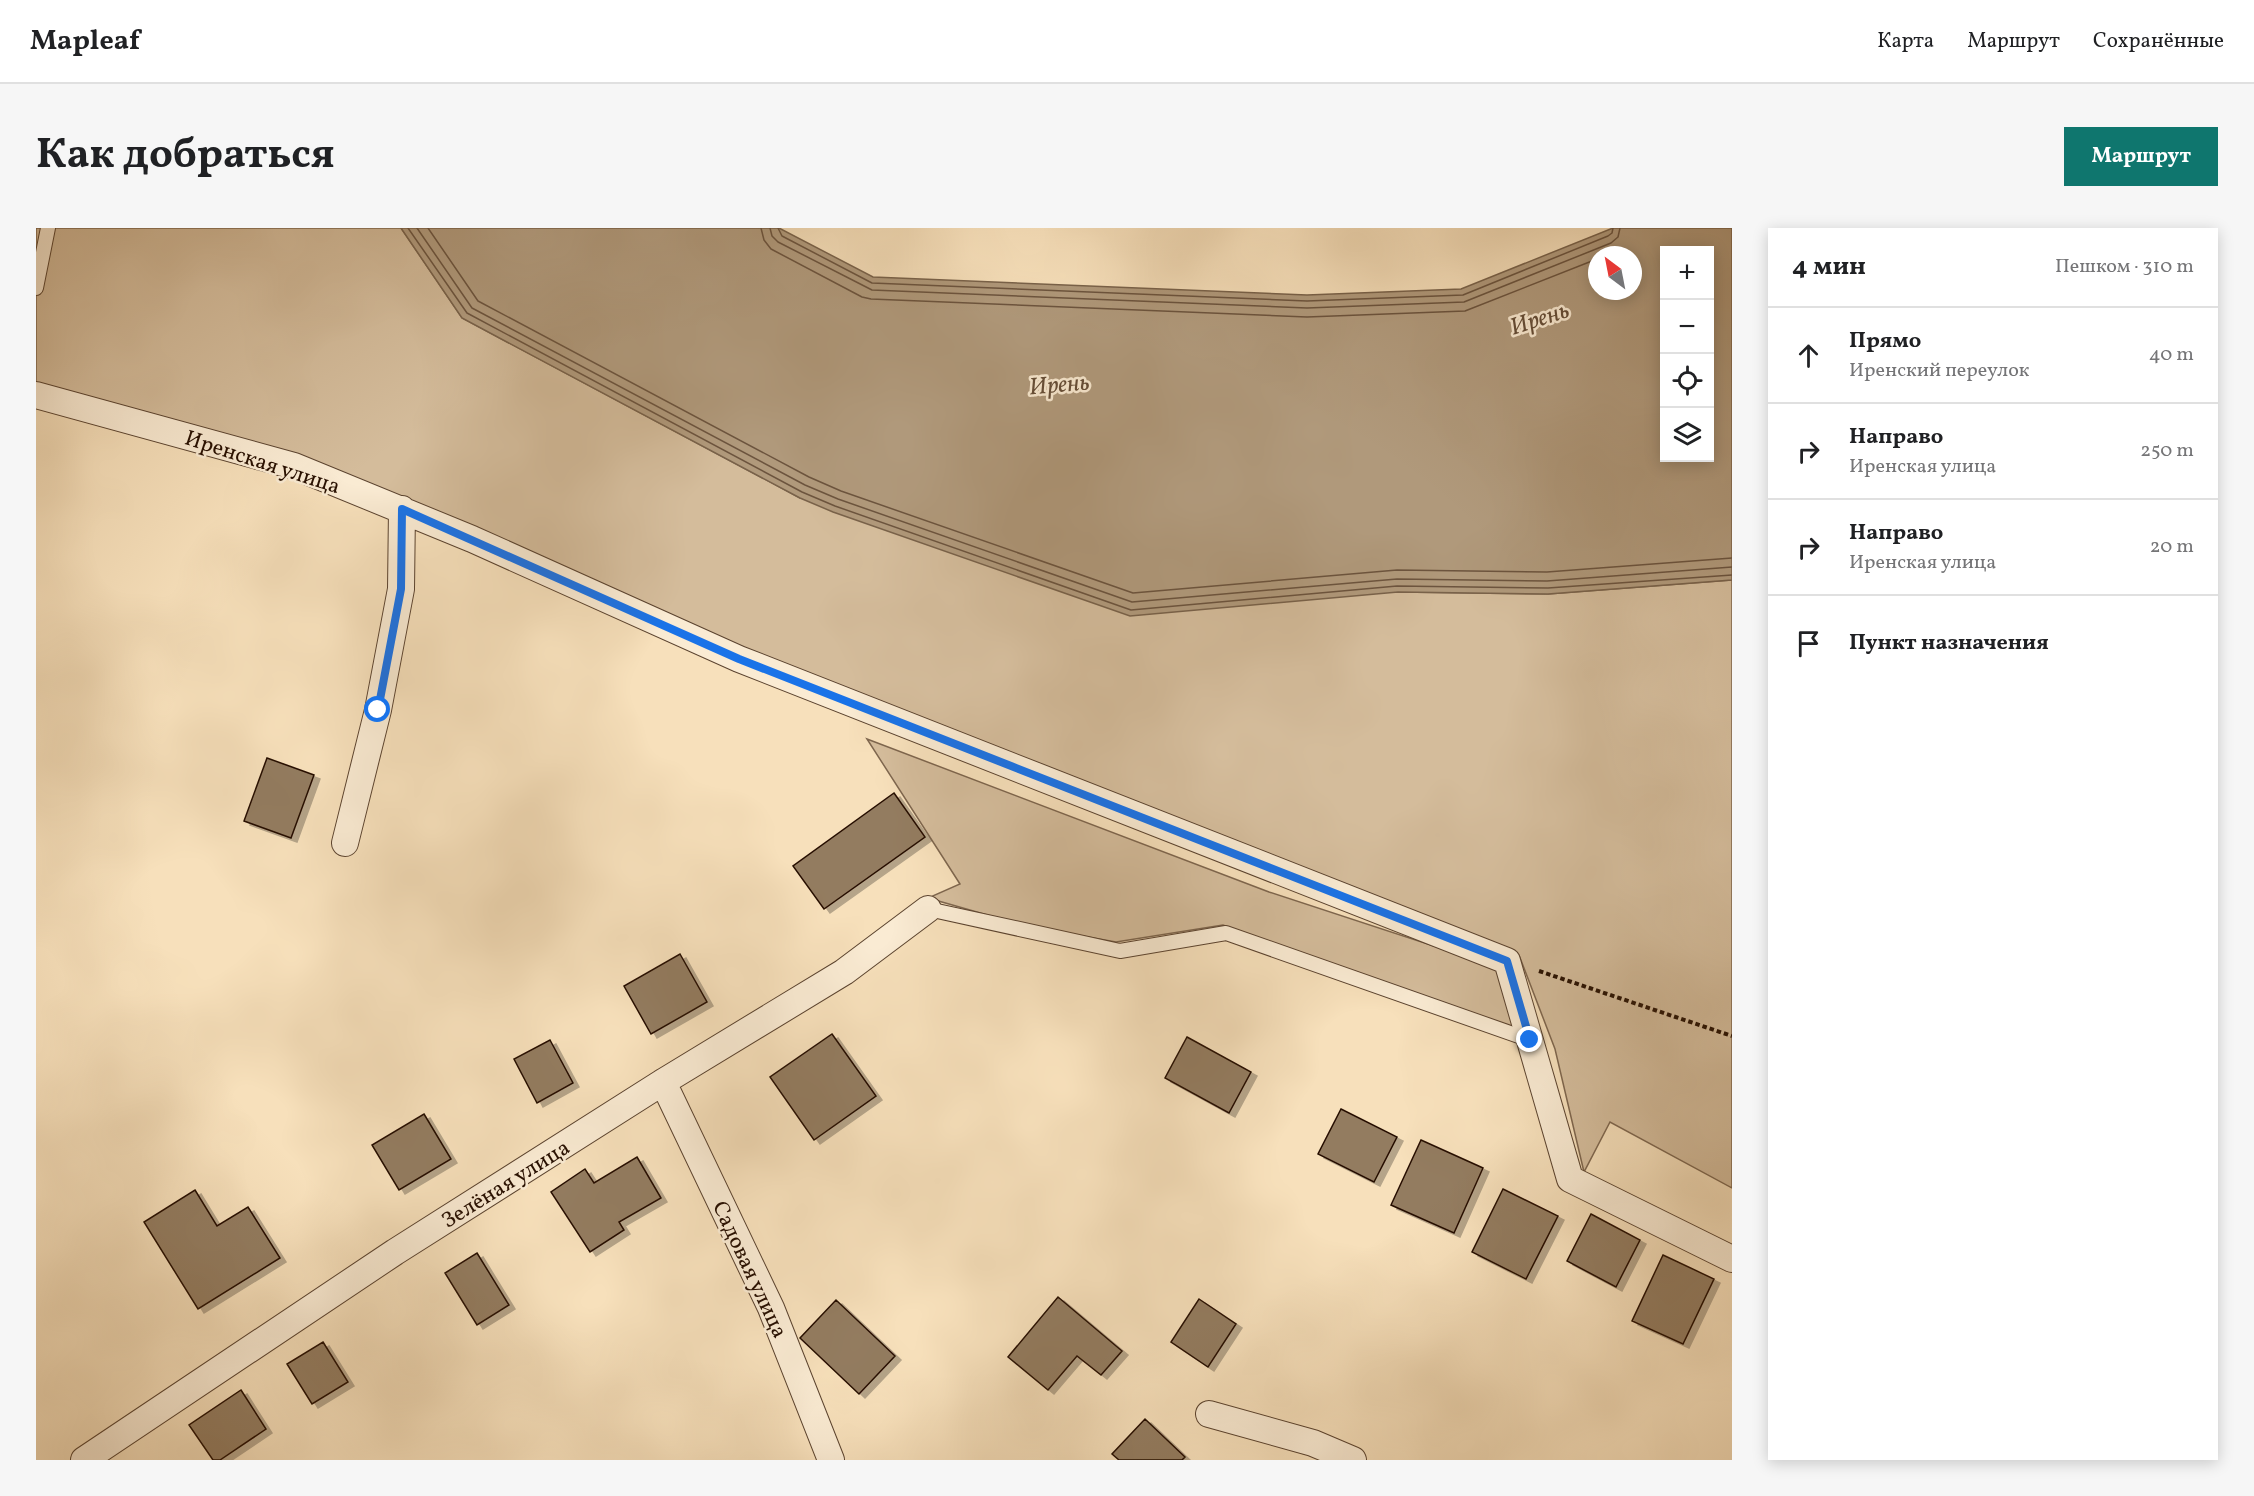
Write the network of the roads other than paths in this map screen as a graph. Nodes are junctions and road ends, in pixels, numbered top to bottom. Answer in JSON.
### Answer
{"nodes":[{"id":1,"x":48,"y":228,"type":"edge"},
{"id":2,"x":36,"y":288,"type":"edge"},
{"id":3,"x":36,"y":395,"type":"edge"},
{"id":4,"x":402,"y":509,"type":"junction"},
{"id":5,"x":345,"y":843,"type":"dead end"},
{"id":6,"x":928,"y":909,"type":"joint"},
{"id":7,"x":1530,"y":1040,"type":"junction"},
{"id":8,"x":663,"y":1082,"type":"junction"},
{"id":9,"x":1732,"y":1259,"type":"edge"},
{"id":10,"x":1209,"y":1414,"type":"dead end"},
{"id":11,"x":84,"y":1460,"type":"edge"},
{"id":12,"x":831,"y":1460,"type":"edge"},
{"id":13,"x":1353,"y":1460,"type":"edge"}],
"edges":[{"from":1,"to":2,"type":"lane"},
{"from":3,"to":4,"type":"street","name":"Иренская улица"},
{"from":4,"to":5,"type":"street"},
{"from":4,"to":7,"type":"street","name":"Иренская улица"},
{"from":6,"to":7,"type":"lane"},
{"from":6,"to":8,"type":"street","name":"Зелёная улица"},
{"from":7,"to":9,"type":"street"},
{"from":8,"to":11,"type":"street","name":"Зелёная улица"},
{"from":8,"to":12,"type":"street","name":"Садовая улица"},
{"from":10,"to":13,"type":"street"}]}
